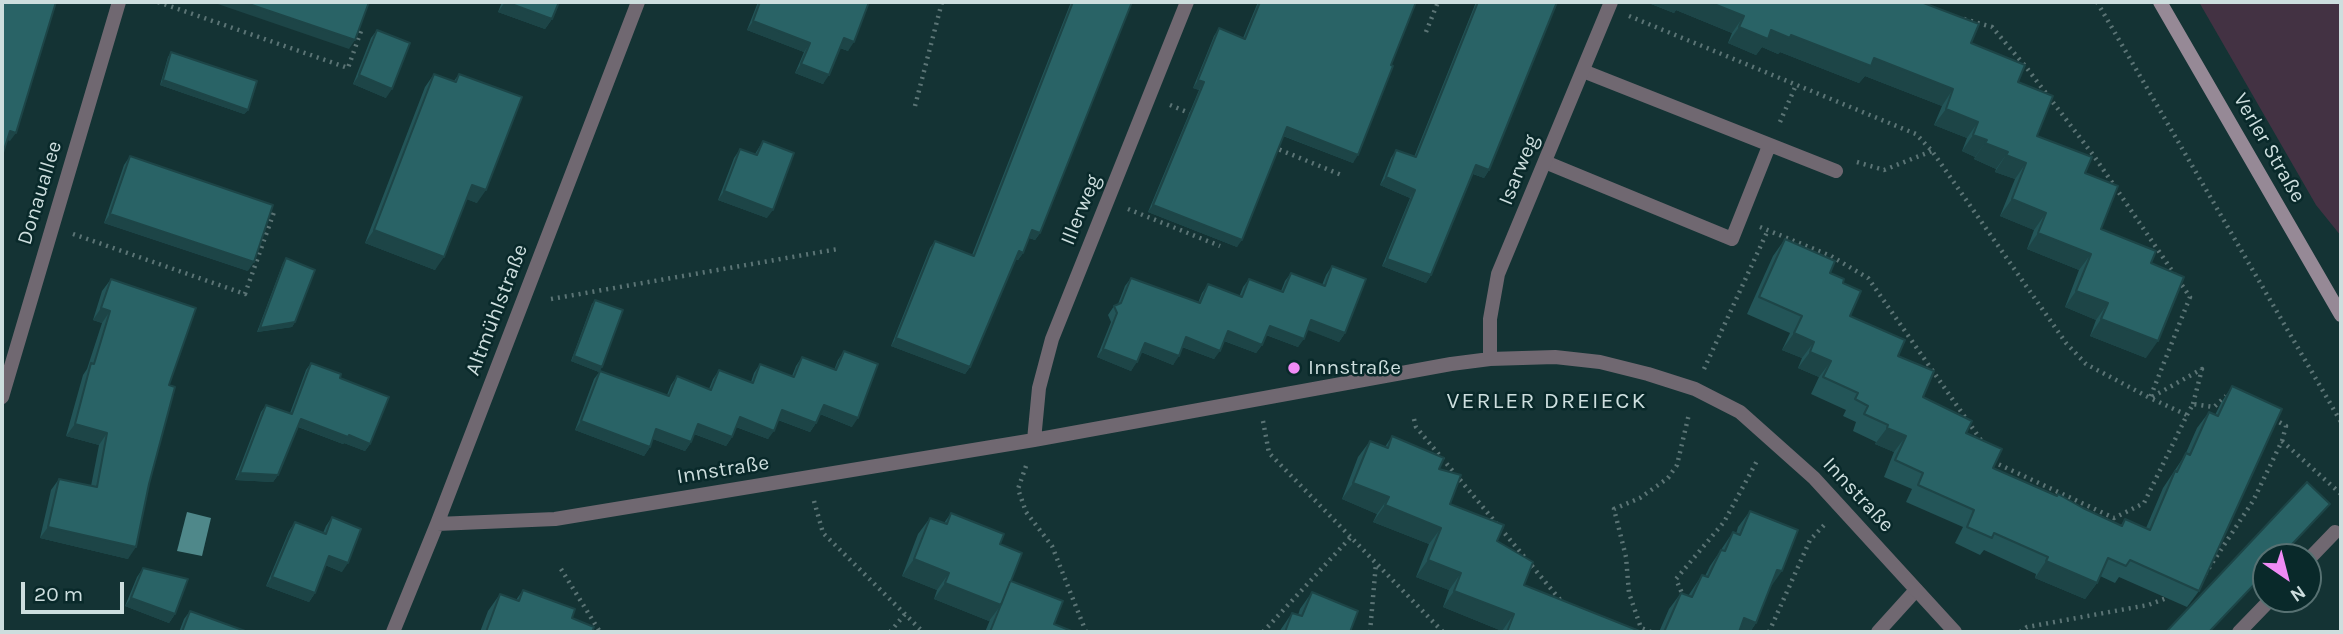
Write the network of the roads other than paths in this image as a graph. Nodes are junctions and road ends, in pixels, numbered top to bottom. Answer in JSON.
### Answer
{"nodes":[{"id":1,"x":119,"y":2,"type":"edge"},
{"id":2,"x":638,"y":2,"type":"edge"},
{"id":3,"x":1187,"y":2,"type":"edge"},
{"id":4,"x":2160,"y":2,"type":"edge"},
{"id":5,"x":1610,"y":5,"type":"edge"},
{"id":6,"x":1583,"y":71,"type":"junction"},
{"id":7,"x":1769,"y":146,"type":"junction"},
{"id":8,"x":1545,"y":162,"type":"junction"},
{"id":9,"x":1836,"y":171,"type":"road end"},
{"id":10,"x":2341,"y":315,"type":"edge"},
{"id":11,"x":1490,"y":359,"type":"junction"},
{"id":12,"x":2,"y":397,"type":"edge"},
{"id":13,"x":1034,"y":440,"type":"junction"},
{"id":14,"x":437,"y":524,"type":"junction"},
{"id":15,"x":2335,"y":532,"type":"dead end"},
{"id":16,"x":2322,"y":545,"type":"edge"},
{"id":17,"x":1916,"y":590,"type":"junction"},
{"id":18,"x":2257,"y":613,"type":"edge"},
{"id":19,"x":393,"y":632,"type":"edge"},
{"id":20,"x":1878,"y":632,"type":"edge"},
{"id":21,"x":1955,"y":632,"type":"edge"},
{"id":22,"x":2239,"y":632,"type":"edge"}],
"edges":[{"from":1,"to":12,"type":"street","name":"Donauallee"},
{"from":2,"to":14,"type":"street","name":"Altmühlstraße"},
{"from":3,"to":13,"type":"street","name":"Illerweg"},
{"from":4,"to":10,"type":"main road","name":"Verler Straße"},
{"from":5,"to":6,"type":"street","name":"Isarweg"},
{"from":6,"to":7,"type":"street"},
{"from":6,"to":8,"type":"street","name":"Isarweg"},
{"from":7,"to":8,"type":"street"},
{"from":7,"to":9,"type":"street"},
{"from":8,"to":11,"type":"street","name":"Isarweg"},
{"from":11,"to":13,"type":"street","name":"Innstraße"},
{"from":11,"to":17,"type":"street","name":"Innstraße"},
{"from":13,"to":14,"type":"street","name":"Innstraße"},
{"from":14,"to":19,"type":"street","name":"Altmühlstraße"},
{"from":15,"to":16,"type":"street"},
{"from":17,"to":20,"type":"street"},
{"from":17,"to":21,"type":"street","name":"Innstraße"},
{"from":18,"to":22,"type":"street"}]}
